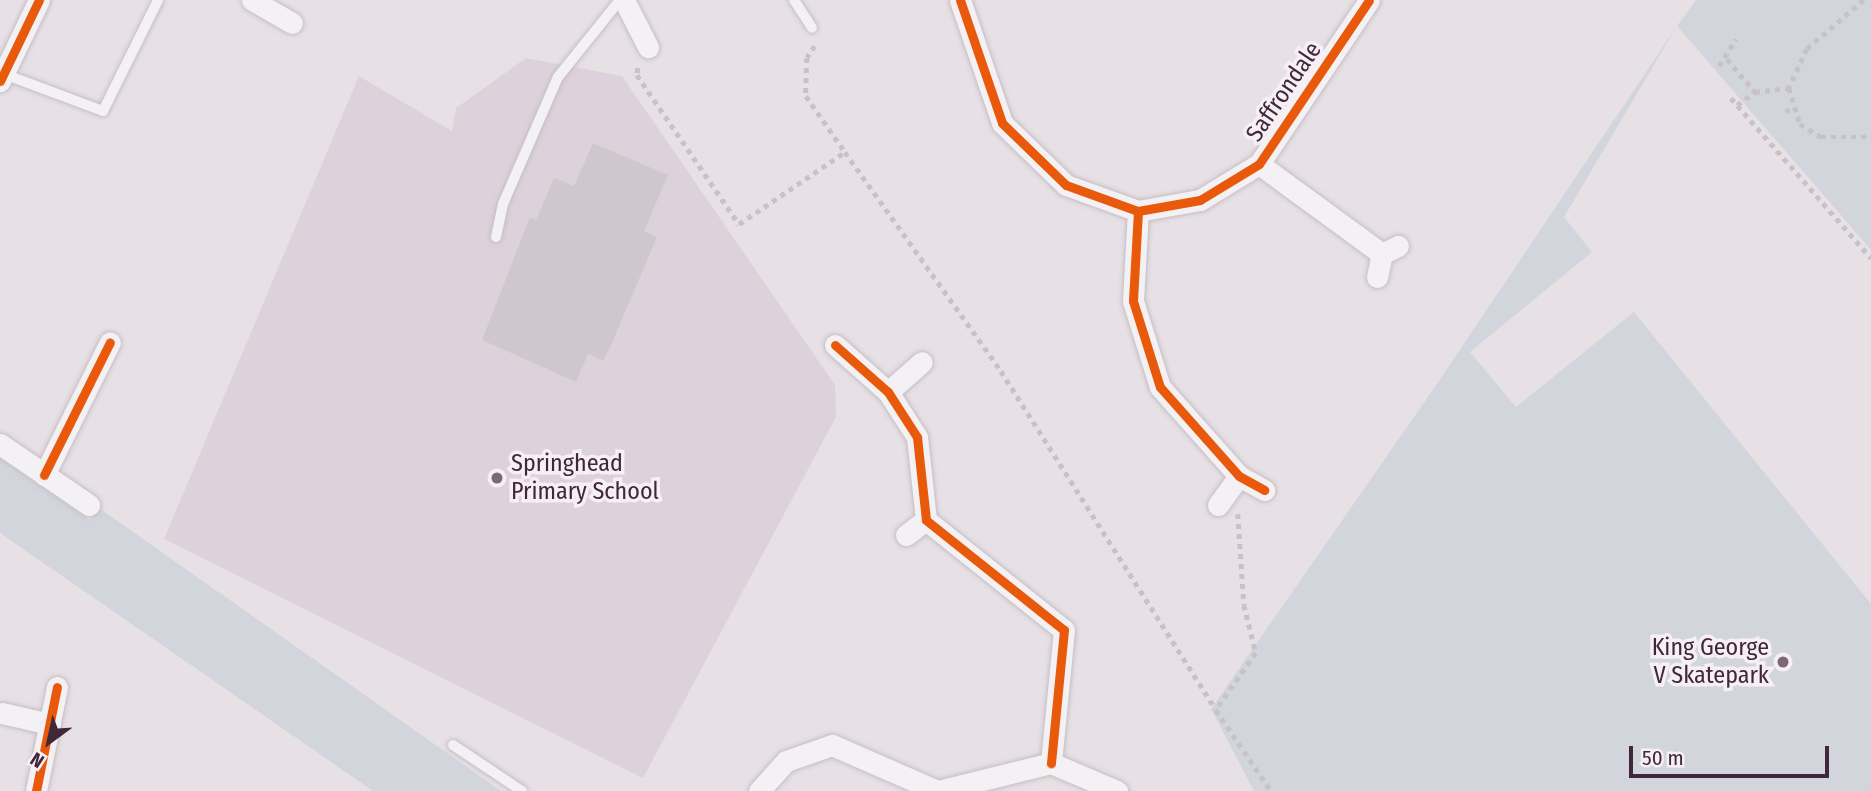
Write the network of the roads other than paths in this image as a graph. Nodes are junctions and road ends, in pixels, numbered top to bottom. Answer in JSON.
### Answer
{"nodes":[{"id":1,"x":39,"y":0,"type":"edge"},
{"id":2,"x":158,"y":0,"type":"edge"},
{"id":3,"x":252,"y":0,"type":"edge"},
{"id":4,"x":622,"y":0,"type":"edge"},
{"id":5,"x":794,"y":0,"type":"edge"},
{"id":6,"x":960,"y":0,"type":"edge"},
{"id":7,"x":1369,"y":0,"type":"edge"},
{"id":8,"x":284,"y":12,"type":"edge"},
{"id":9,"x":812,"y":28,"type":"road end"},
{"id":10,"x":645,"y":41,"type":"road end"},
{"id":11,"x":2,"y":77,"type":"edge"},
{"id":12,"x":1259,"y":164,"type":"junction"},
{"id":13,"x":1138,"y":211,"type":"junction"},
{"id":14,"x":496,"y":237,"type":"dead end"},
{"id":15,"x":1377,"y":277,"type":"dead end"},
{"id":16,"x":110,"y":342,"type":"dead end"},
{"id":17,"x":835,"y":345,"type":"dead end"},
{"id":18,"x":922,"y":362,"type":"dead end"},
{"id":19,"x":888,"y":392,"type":"junction"},
{"id":20,"x":0,"y":444,"type":"edge"},
{"id":21,"x":44,"y":475,"type":"junction"},
{"id":22,"x":1264,"y":490,"type":"dead end"},
{"id":23,"x":89,"y":505,"type":"dead end"},
{"id":24,"x":926,"y":520,"type":"junction"},
{"id":25,"x":906,"y":535,"type":"dead end"},
{"id":26,"x":57,"y":687,"type":"dead end"},
{"id":27,"x":2,"y":713,"type":"dead end"},
{"id":28,"x":50,"y":724,"type":"junction"},
{"id":29,"x":453,"y":745,"type":"dead end"},
{"id":30,"x":1051,"y":763,"type":"junction"},
{"id":31,"x":36,"y":791,"type":"edge"},
{"id":32,"x":522,"y":791,"type":"edge"},
{"id":33,"x":759,"y":791,"type":"edge"},
{"id":34,"x":938,"y":791,"type":"edge"},
{"id":35,"x":1117,"y":791,"type":"edge"}],
"edges":[{"from":1,"to":11,"type":"street"},
{"from":2,"to":11,"type":"lane"},
{"from":3,"to":8,"type":"street"},
{"from":4,"to":10,"type":"street"},
{"from":4,"to":14,"type":"lane"},
{"from":5,"to":9,"type":"lane"},
{"from":6,"to":13,"type":"street","name":"Saffrondale"},
{"from":7,"to":12,"type":"street","name":"Saffrondale"},
{"from":12,"to":13,"type":"street","name":"Saffrondale"},
{"from":12,"to":15,"type":"street"},
{"from":13,"to":22,"type":"street"},
{"from":16,"to":21,"type":"street"},
{"from":17,"to":19,"type":"street"},
{"from":18,"to":19,"type":"street"},
{"from":19,"to":24,"type":"street"},
{"from":20,"to":21,"type":"street"},
{"from":21,"to":23,"type":"street"},
{"from":24,"to":25,"type":"street"},
{"from":24,"to":30,"type":"street"},
{"from":26,"to":28,"type":"street"},
{"from":27,"to":28,"type":"street"},
{"from":28,"to":31,"type":"street"},
{"from":29,"to":32,"type":"lane"},
{"from":30,"to":34,"type":"street"},
{"from":30,"to":35,"type":"street"},
{"from":33,"to":34,"type":"street"}]}
